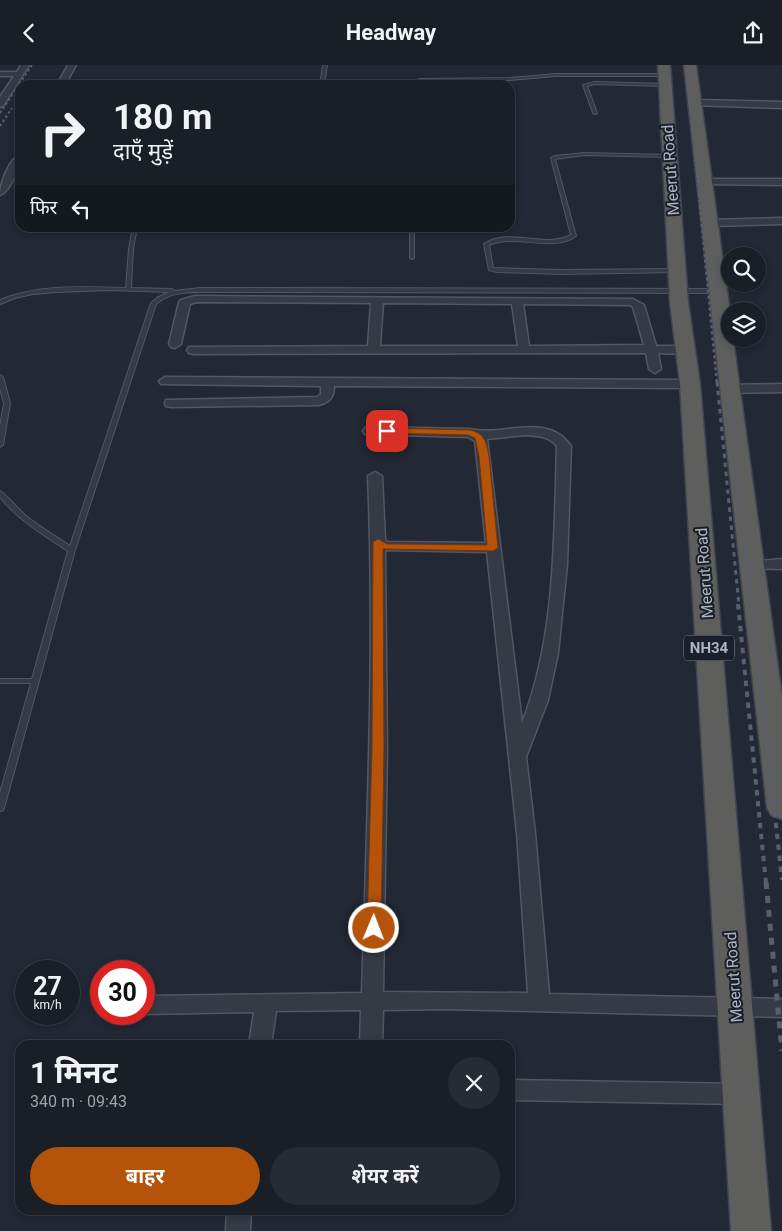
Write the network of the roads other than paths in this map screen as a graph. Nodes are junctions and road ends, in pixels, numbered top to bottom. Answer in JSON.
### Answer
{"nodes":[{"id":1,"x":25,"y":65,"type":"edge"},
{"id":2,"x":72,"y":65,"type":"edge"},
{"id":3,"x":325,"y":65,"type":"edge"},
{"id":4,"x":690,"y":65,"type":"edge"},
{"id":5,"x":0,"y":74,"type":"edge"},
{"id":6,"x":19,"y":74,"type":"junction"},
{"id":7,"x":664,"y":75,"type":"edge"},
{"id":8,"x":15,"y":80,"type":"edge"},
{"id":9,"x":15,"y":80,"type":"edge"},
{"id":10,"x":64,"y":80,"type":"edge"},
{"id":11,"x":323,"y":80,"type":"edge"},
{"id":12,"x":421,"y":80,"type":"edge"},
{"id":13,"x":696,"y":103,"type":"junction"},
{"id":14,"x":0,"y":104,"type":"edge"},
{"id":15,"x":782,"y":105,"type":"edge"},
{"id":16,"x":595,"y":113,"type":"dead end"},
{"id":17,"x":669,"y":155,"type":"junction"},
{"id":18,"x":15,"y":166,"type":"edge"},
{"id":19,"x":706,"y":182,"type":"junction"},
{"id":20,"x":782,"y":183,"type":"edge"},
{"id":21,"x":0,"y":191,"type":"edge"},
{"id":22,"x":782,"y":221,"type":"edge"},
{"id":23,"x":710,"y":223,"type":"junction"},
{"id":24,"x":135,"y":232,"type":"edge"},
{"id":25,"x":412,"y":232,"type":"edge"},
{"id":26,"x":412,"y":258,"type":"dead end"},
{"id":27,"x":677,"y":281,"type":"junction"},
{"id":28,"x":128,"y":289,"type":"junction"},
{"id":29,"x":184,"y":291,"type":"junction"},
{"id":30,"x":718,"y":291,"type":"junction"},
{"id":31,"x":378,"y":301,"type":"junction"},
{"id":32,"x":517,"y":301,"type":"junction"},
{"id":33,"x":0,"y":302,"type":"edge"},
{"id":34,"x":175,"y":344,"type":"dead end"},
{"id":35,"x":524,"y":349,"type":"junction"},
{"id":36,"x":651,"y":349,"type":"junction"},
{"id":37,"x":194,"y":350,"type":"dead end"},
{"id":38,"x":374,"y":350,"type":"junction"},
{"id":39,"x":685,"y":350,"type":"junction"},
{"id":40,"x":655,"y":369,"type":"dead end"},
{"id":41,"x":0,"y":377,"type":"edge"},
{"id":42,"x":165,"y":381,"type":"dead end"},
{"id":43,"x":328,"y":382,"type":"junction"},
{"id":44,"x":690,"y":384,"type":"junction"},
{"id":45,"x":782,"y":388,"type":"edge"},
{"id":46,"x":730,"y":389,"type":"junction"},
{"id":47,"x":171,"y":403,"type":"dead end"},
{"id":48,"x":370,"y":431,"type":"dead end"},
{"id":49,"x":478,"y":436,"type":"junction"},
{"id":50,"x":0,"y":445,"type":"edge"},
{"id":51,"x":374,"y":477,"type":"dead end"},
{"id":52,"x":0,"y":493,"type":"edge"},
{"id":53,"x":378,"y":542,"type":"junction"},
{"id":54,"x":493,"y":548,"type":"junction"},
{"id":55,"x":72,"y":549,"type":"junction"},
{"id":56,"x":782,"y":564,"type":"edge"},
{"id":57,"x":752,"y":565,"type":"junction"},
{"id":58,"x":0,"y":681,"type":"edge"},
{"id":59,"x":36,"y":681,"type":"junction"},
{"id":60,"x":778,"y":749,"type":"edge"},
{"id":61,"x":518,"y":758,"type":"junction"},
{"id":62,"x":0,"y":808,"type":"edge"},
{"id":63,"x":782,"y":808,"type":"edge"},
{"id":64,"x":372,"y":1001,"type":"junction"},
{"id":65,"x":266,"y":1003,"type":"junction"},
{"id":66,"x":539,"y":1003,"type":"junction"},
{"id":67,"x":155,"y":1005,"type":"edge"},
{"id":68,"x":736,"y":1007,"type":"junction"},
{"id":69,"x":782,"y":1008,"type":"edge"},
{"id":70,"x":261,"y":1040,"type":"edge"},
{"id":71,"x":371,"y":1040,"type":"edge"},
{"id":72,"x":515,"y":1090,"type":"edge"},
{"id":73,"x":741,"y":1094,"type":"junction"},
{"id":74,"x":239,"y":1215,"type":"edge"},
{"id":75,"x":238,"y":1231,"type":"edge"},
{"id":76,"x":751,"y":1231,"type":"edge"}],
"edges":[{"from":1,"to":6,"type":"street"},
{"from":2,"to":10,"type":"street"},
{"from":3,"to":11,"type":"lane"},
{"from":4,"to":13,"type":"highway","name":"Meerut Road"},
{"from":5,"to":6,"type":"street"},
{"from":6,"to":8,"type":"street"},
{"from":7,"to":12,"type":"lane"},
{"from":7,"to":16,"type":"lane"},
{"from":7,"to":17,"type":"highway","name":"Meerut Road","number":"NH34"},
{"from":9,"to":14,"type":"street"},
{"from":13,"to":15,"type":"street"},
{"from":13,"to":19,"type":"highway","name":"Meerut Road"},
{"from":17,"to":27,"type":"highway","name":"Meerut Road","number":"NH34"},
{"from":17,"to":27,"type":"lane"},
{"from":18,"to":21,"type":"street"},
{"from":19,"to":20,"type":"street"},
{"from":19,"to":23,"type":"highway","name":"Meerut Road"},
{"from":22,"to":23,"type":"street"},
{"from":23,"to":30,"type":"highway","name":"Meerut Road"},
{"from":24,"to":28,"type":"lane"},
{"from":25,"to":26,"type":"lane"},
{"from":27,"to":29,"type":"lane"},
{"from":27,"to":30,"type":"lane"},
{"from":27,"to":39,"type":"highway","name":"Meerut Road","number":"NH34"},
{"from":28,"to":29,"type":"lane"},
{"from":28,"to":33,"type":"lane"},
{"from":29,"to":55,"type":"lane"},
{"from":30,"to":46,"type":"highway","name":"Meerut Road"},
{"from":31,"to":32,"type":"street"},
{"from":31,"to":34,"type":"street"},
{"from":31,"to":38,"type":"street"},
{"from":32,"to":35,"type":"street"},
{"from":32,"to":36,"type":"street"},
{"from":35,"to":36,"type":"street"},
{"from":35,"to":38,"type":"street"},
{"from":36,"to":39,"type":"street"},
{"from":36,"to":40,"type":"street"},
{"from":37,"to":38,"type":"street"},
{"from":39,"to":44,"type":"highway","name":"Meerut Road","number":"NH34"},
{"from":41,"to":50,"type":"lane"},
{"from":42,"to":43,"type":"street"},
{"from":43,"to":44,"type":"street"},
{"from":43,"to":47,"type":"street"},
{"from":44,"to":68,"type":"highway","name":"Meerut Road","number":"NH34"},
{"from":45,"to":46,"type":"street"},
{"from":46,"to":57,"type":"highway","name":"Meerut Road"},
{"from":48,"to":49,"type":"street"},
{"from":49,"to":54,"type":"street"},
{"from":49,"to":61,"type":"street"},
{"from":51,"to":53,"type":"street"},
{"from":52,"to":55,"type":"lane"},
{"from":53,"to":54,"type":"street"},
{"from":53,"to":64,"type":"street"},
{"from":54,"to":61,"type":"street"},
{"from":55,"to":59,"type":"lane"},
{"from":56,"to":57,"type":"street"},
{"from":57,"to":60,"type":"highway","name":"Meerut Road"},
{"from":58,"to":59,"type":"lane"},
{"from":59,"to":62,"type":"lane"},
{"from":60,"to":63,"type":"highway","name":"Meerut Road"},
{"from":61,"to":66,"type":"street"},
{"from":64,"to":65,"type":"street"},
{"from":64,"to":66,"type":"street"},
{"from":64,"to":71,"type":"street"},
{"from":65,"to":67,"type":"street"},
{"from":65,"to":70,"type":"street"},
{"from":66,"to":68,"type":"street"},
{"from":68,"to":69,"type":"street"},
{"from":68,"to":73,"type":"highway","name":"Meerut Road","number":"NH34"},
{"from":72,"to":73,"type":"street"},
{"from":73,"to":76,"type":"highway","name":"Meerut Road","number":"NH34"},
{"from":74,"to":75,"type":"street"}]}
